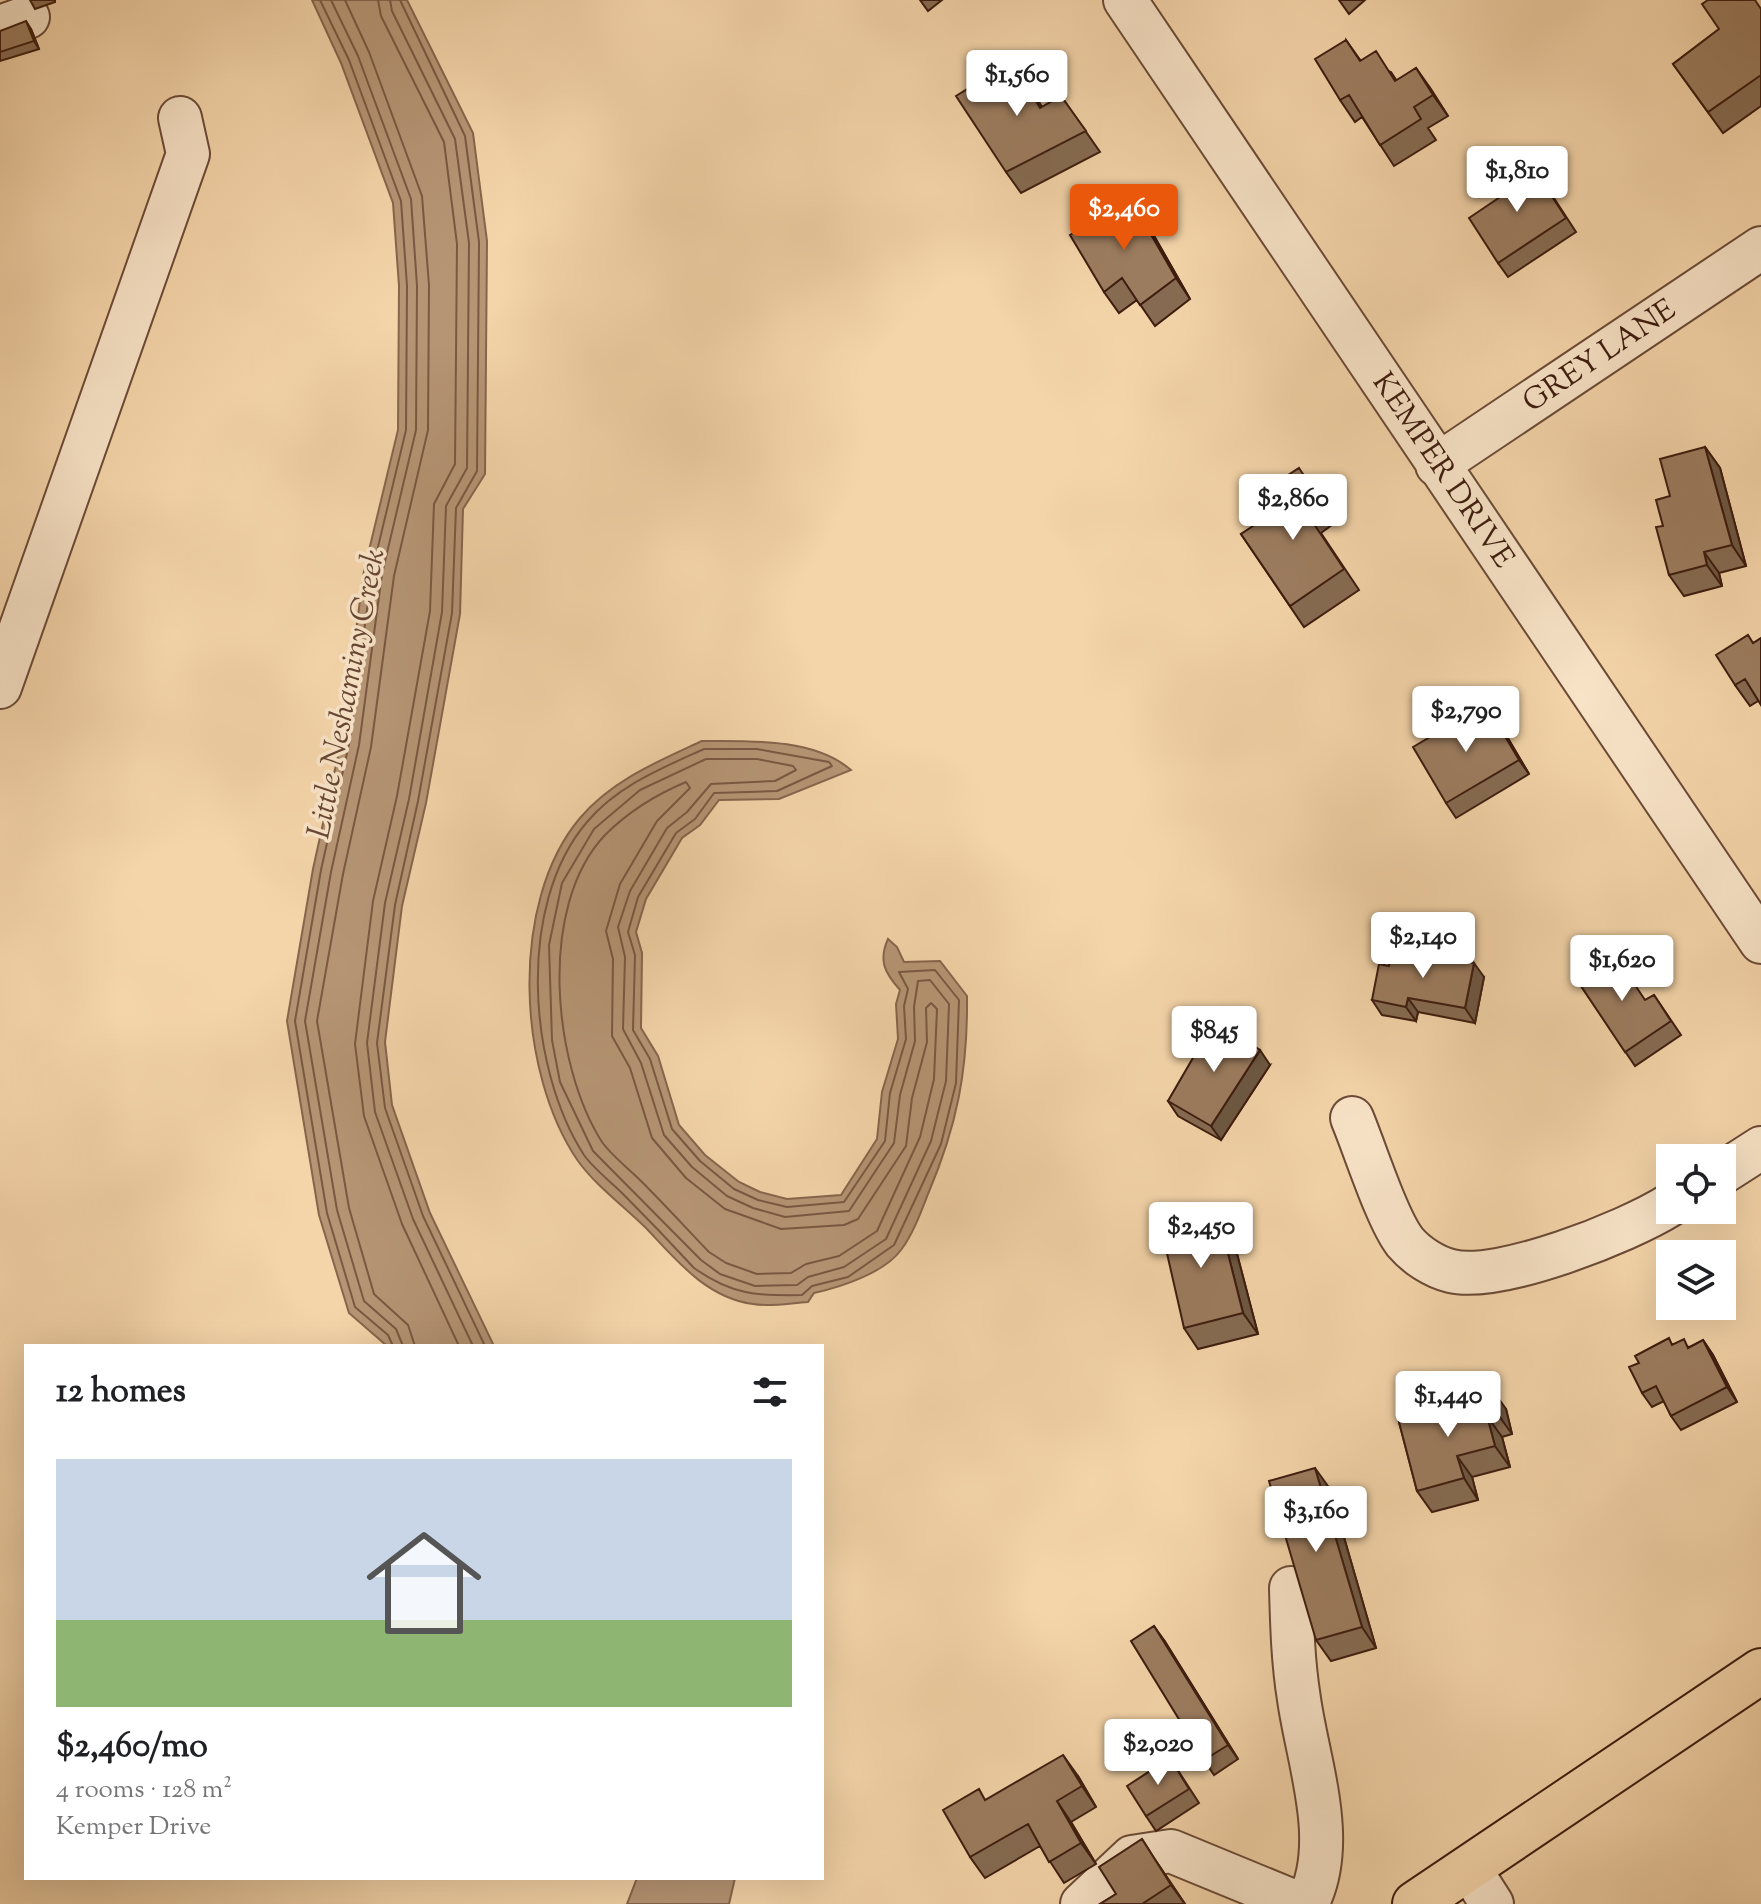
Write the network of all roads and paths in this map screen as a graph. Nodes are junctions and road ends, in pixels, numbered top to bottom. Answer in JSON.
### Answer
{"nodes":[{"id":1,"x":1125,"y":0,"type":"edge"},
{"id":2,"x":180,"y":118,"type":"dead end"},
{"id":3,"x":1761,"y":248,"type":"edge"},
{"id":4,"x":1437,"y":465,"type":"junction"},
{"id":5,"x":0,"y":687,"type":"edge"},
{"id":6,"x":1761,"y":942,"type":"edge"},
{"id":7,"x":1352,"y":1118,"type":"dead end"},
{"id":8,"x":1761,"y":1148,"type":"edge"},
{"id":9,"x":1736,"y":1164,"type":"edge"},
{"id":10,"x":1656,"y":1214,"type":"edge"},
{"id":11,"x":1291,"y":1588,"type":"edge"},
{"id":12,"x":1761,"y":1671,"type":"edge"},
{"id":13,"x":1469,"y":1868,"type":"junction"},
{"id":14,"x":1082,"y":1904,"type":"edge"},
{"id":15,"x":1300,"y":1904,"type":"edge"},
{"id":16,"x":1307,"y":1904,"type":"edge"},
{"id":17,"x":1415,"y":1904,"type":"edge"},
{"id":18,"x":1492,"y":1904,"type":"edge"}],
"edges":[{"from":1,"to":4,"type":"street","name":"KEMPER DRIVE"},
{"from":2,"to":5,"type":"street"},
{"from":3,"to":4,"type":"street","name":"GREY LANE"},
{"from":4,"to":6,"type":"street","name":"KEMPER DRIVE"},
{"from":7,"to":10,"type":"street"},
{"from":8,"to":9,"type":"street"},
{"from":11,"to":16,"type":"street"},
{"from":12,"to":13,"type":"main road"},
{"from":13,"to":17,"type":"main road"},
{"from":13,"to":18,"type":"street"},
{"from":14,"to":15,"type":"street"}]}
